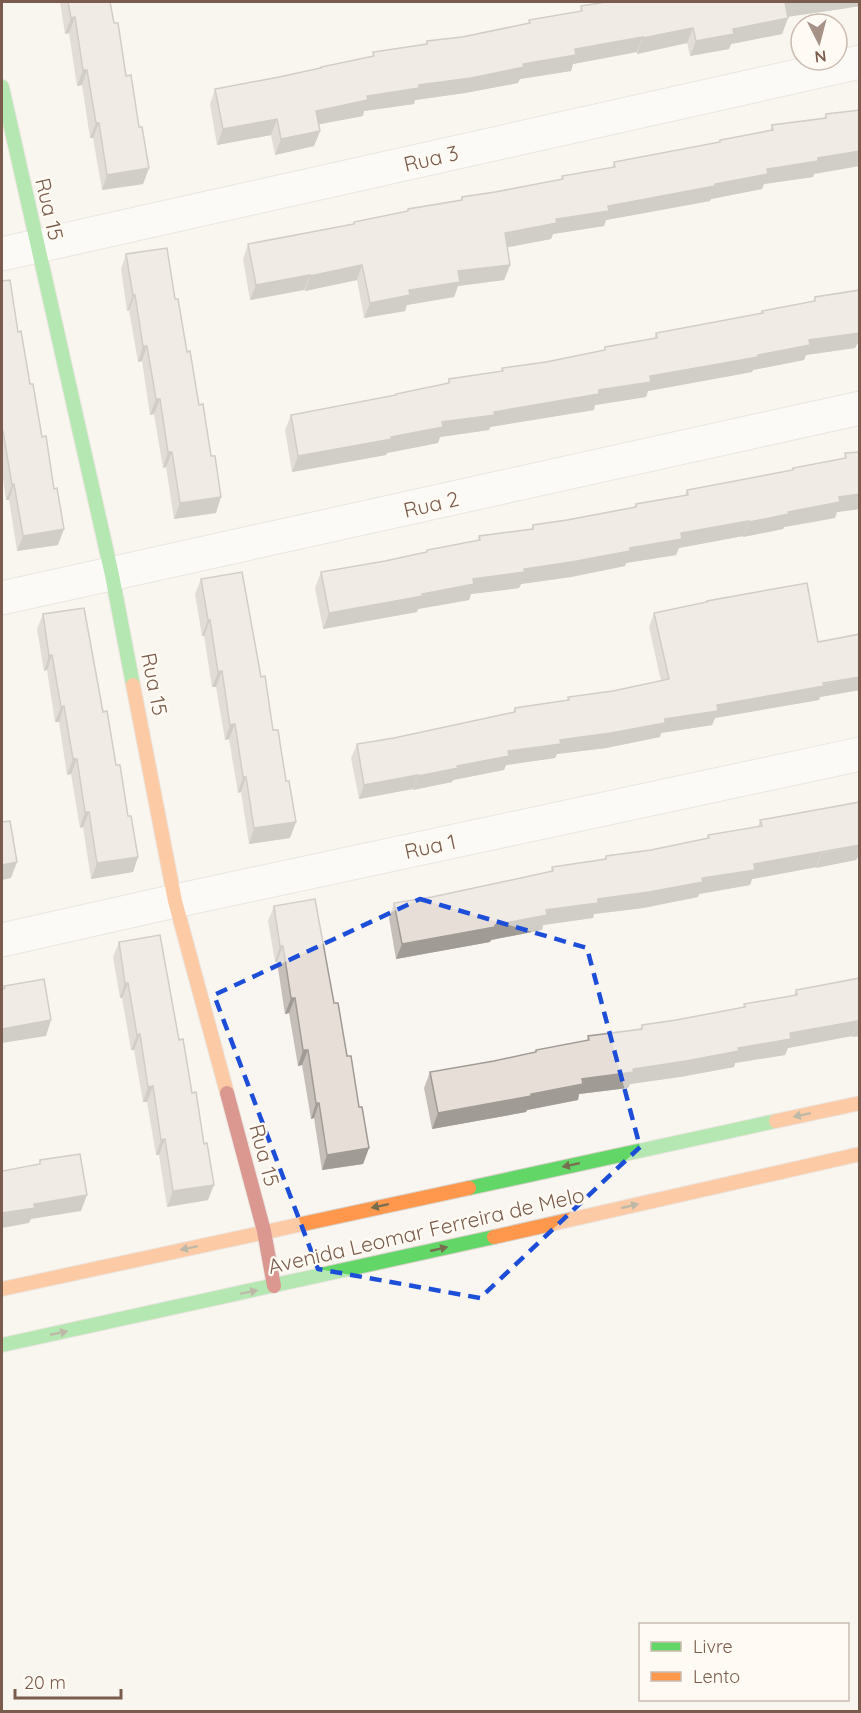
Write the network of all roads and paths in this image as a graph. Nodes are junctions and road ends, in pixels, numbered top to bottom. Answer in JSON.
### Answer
{"nodes":[{"id":1,"x":860,"y":62,"type":"edge"},
{"id":2,"x":2,"y":87,"type":"edge"},
{"id":3,"x":37,"y":246,"type":"junction"},
{"id":4,"x":2,"y":254,"type":"edge"},
{"id":5,"x":860,"y":408,"type":"edge"},
{"id":6,"x":112,"y":574,"type":"junction"},
{"id":7,"x":2,"y":598,"type":"edge"},
{"id":8,"x":860,"y":754,"type":"edge"},
{"id":9,"x":175,"y":901,"type":"junction"},
{"id":10,"x":2,"y":940,"type":"edge"},
{"id":11,"x":860,"y":1103,"type":"edge"},
{"id":12,"x":860,"y":1154,"type":"edge"},
{"id":13,"x":264,"y":1231,"type":"junction"},
{"id":14,"x":274,"y":1286,"type":"junction"},
{"id":15,"x":2,"y":1289,"type":"edge"},
{"id":16,"x":2,"y":1345,"type":"edge"}],
"edges":[{"from":1,"to":3,"type":"street","name":"Rua 3"},
{"from":2,"to":3,"type":"street","name":"Rua 15"},
{"from":3,"to":4,"type":"street","name":"Rua 3"},
{"from":3,"to":6,"type":"street","name":"Rua 15"},
{"from":5,"to":6,"type":"street","name":"Rua 2"},
{"from":6,"to":7,"type":"street","name":"Rua 2"},
{"from":6,"to":9,"type":"street","name":"Rua 15"},
{"from":8,"to":9,"type":"street","name":"Rua 1"},
{"from":9,"to":10,"type":"street","name":"Rua 1"},
{"from":9,"to":13,"type":"street","name":"Rua 15"},
{"from":11,"to":13,"type":"street","name":"Avenida Leomar Ferreira de Melo","one_way":true},
{"from":14,"to":12,"type":"street","name":"Avenida Leomar Ferreira de Melo","one_way":true},
{"from":13,"to":14,"type":"street","name":"Rua 15"},
{"from":13,"to":15,"type":"street","name":"Avenida Leomar Ferreira de Melo","one_way":true},
{"from":16,"to":14,"type":"street","name":"Avenida Leomar Ferreira de Melo","one_way":true}]}
